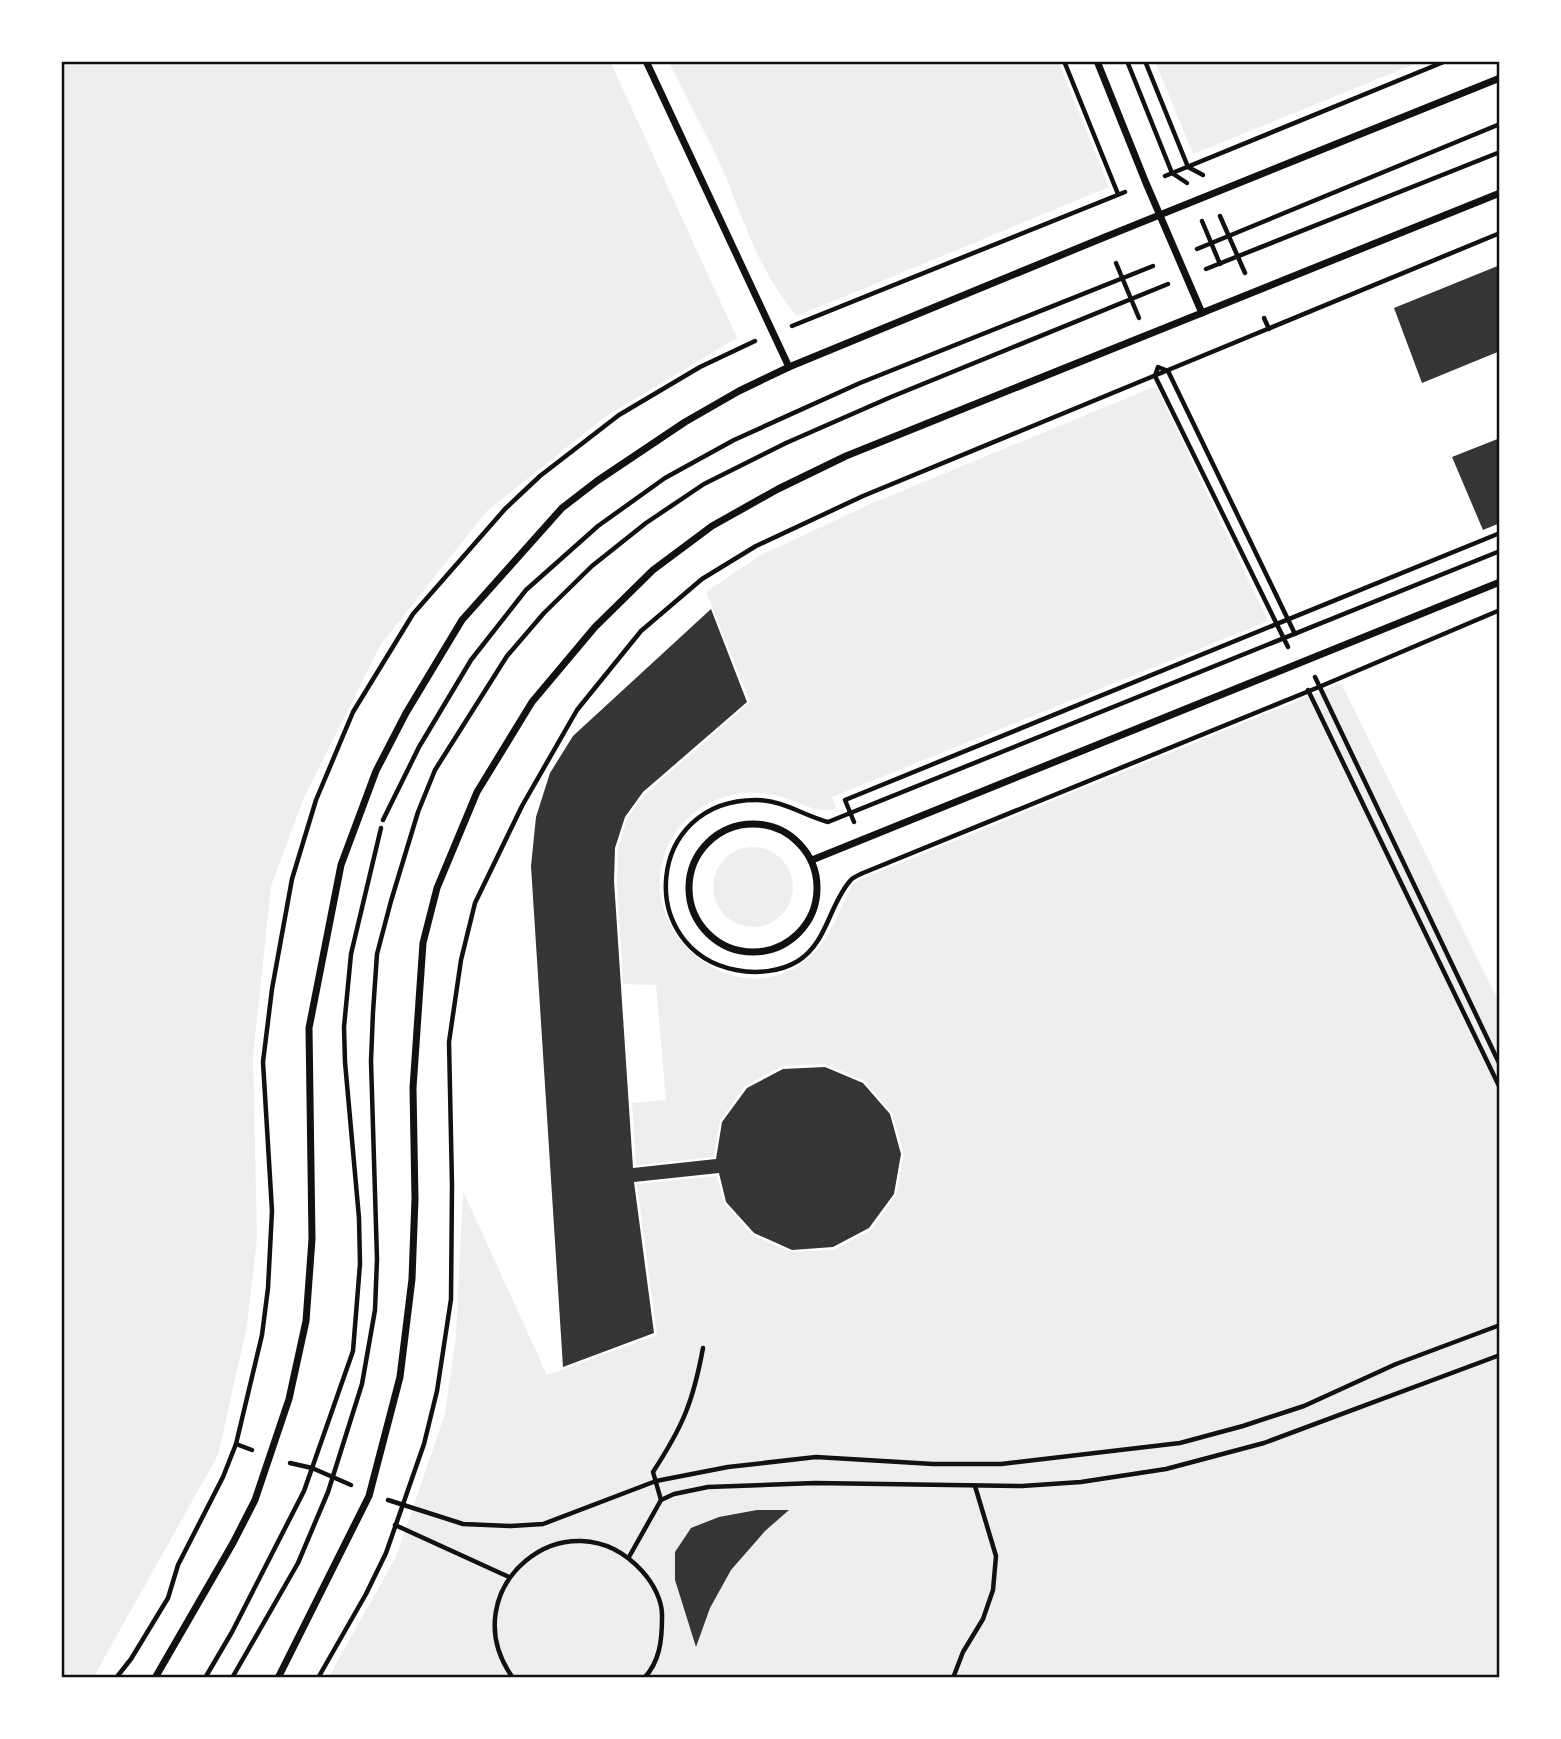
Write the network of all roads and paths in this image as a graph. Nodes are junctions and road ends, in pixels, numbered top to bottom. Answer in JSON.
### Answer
{"nodes":[{"id":1,"x":646,"y":61,"type":"edge"},
{"id":2,"x":1064,"y":61,"type":"edge"},
{"id":3,"x":1097,"y":61,"type":"edge"},
{"id":4,"x":1127,"y":61,"type":"edge"},
{"id":5,"x":1145,"y":61,"type":"edge"},
{"id":6,"x":1446,"y":61,"type":"edge"},
{"id":7,"x":1500,"y":78,"type":"edge"},
{"id":8,"x":1500,"y":124,"type":"edge"},
{"id":9,"x":1500,"y":152,"type":"edge"},
{"id":10,"x":1188,"y":167,"type":"junction"},
{"id":11,"x":1172,"y":173,"type":"junction"},
{"id":12,"x":1203,"y":175,"type":"dead end"},
{"id":13,"x":1165,"y":176,"type":"dead end"},
{"id":14,"x":1186,"y":181,"type":"dead end"},
{"id":15,"x":1125,"y":192,"type":"dead end"},
{"id":16,"x":1500,"y":193,"type":"edge"},
{"id":17,"x":1118,"y":194,"type":"junction"},
{"id":18,"x":1091,"y":204,"type":"junction"},
{"id":19,"x":1095,"y":212,"type":"dead end"},
{"id":20,"x":1159,"y":215,"type":"junction"},
{"id":21,"x":1220,"y":216,"type":"dead end"},
{"id":22,"x":1203,"y":224,"type":"dead end"},
{"id":23,"x":1500,"y":233,"type":"edge"},
{"id":24,"x":1229,"y":236,"type":"junction"},
{"id":25,"x":1211,"y":243,"type":"junction"},
{"id":26,"x":1197,"y":249,"type":"dead end"},
{"id":27,"x":1238,"y":257,"type":"junction"},
{"id":28,"x":1116,"y":263,"type":"dead end"},
{"id":29,"x":1220,"y":264,"type":"junction"},
{"id":30,"x":1153,"y":266,"type":"dead end"},
{"id":31,"x":1205,"y":270,"type":"dead end"},
{"id":32,"x":1247,"y":277,"type":"dead end"},
{"id":33,"x":1122,"y":279,"type":"junction"},
{"id":34,"x":1160,"y":287,"type":"dead end"},
{"id":35,"x":1131,"y":299,"type":"junction"},
{"id":36,"x":1202,"y":313,"type":"junction"},
{"id":37,"x":1264,"y":318,"type":"dead end"},
{"id":38,"x":1140,"y":322,"type":"dead end"},
{"id":39,"x":1269,"y":329,"type":"junction"},
{"id":40,"x":773,"y":333,"type":"junction"},
{"id":41,"x":789,"y":367,"type":"junction"},
{"id":42,"x":1168,"y":371,"type":"junction"},
{"id":43,"x":1155,"y":376,"type":"junction"},
{"id":44,"x":505,"y":509,"type":"dead end"},
{"id":45,"x":1500,"y":533,"type":"edge"},
{"id":46,"x":1500,"y":551,"type":"edge"},
{"id":47,"x":1500,"y":582,"type":"edge"},
{"id":48,"x":1287,"y":618,"type":"junction"},
{"id":49,"x":1276,"y":623,"type":"junction"},
{"id":50,"x":1295,"y":633,"type":"junction"},
{"id":51,"x":1283,"y":638,"type":"junction"},
{"id":52,"x":1307,"y":661,"type":"junction"},
{"id":53,"x":1296,"y":665,"type":"junction"},
{"id":54,"x":845,"y":800,"type":"dead end"},
{"id":55,"x":850,"y":812,"type":"dead end"},
{"id":56,"x":812,"y":860,"type":"junction"},
{"id":57,"x":1500,"y":1065,"type":"edge"},
{"id":58,"x":1500,"y":1088,"type":"edge"},
{"id":59,"x":1500,"y":1325,"type":"edge"},
{"id":60,"x":703,"y":1348,"type":"dead end"},
{"id":61,"x":1500,"y":1355,"type":"edge"},
{"id":62,"x":236,"y":1444,"type":"dead end"},
{"id":63,"x":269,"y":1457,"type":"junction"},
{"id":64,"x":312,"y":1468,"type":"junction"},
{"id":65,"x":332,"y":1477,"type":"junction"},
{"id":66,"x":656,"y":1481,"type":"junction"},
{"id":67,"x":975,"y":1486,"type":"junction"},
{"id":68,"x":370,"y":1493,"type":"junction"},
{"id":69,"x":661,"y":1500,"type":"junction"},
{"id":70,"x":402,"y":1506,"type":"junction"},
{"id":71,"x":395,"y":1525,"type":"junction"},
{"id":72,"x":629,"y":1557,"type":"junction"},
{"id":73,"x":509,"y":1577,"type":"junction"},
{"id":74,"x":155,"y":1678,"type":"edge"},
{"id":75,"x":205,"y":1678,"type":"edge"},
{"id":76,"x":232,"y":1678,"type":"edge"},
{"id":77,"x":278,"y":1678,"type":"edge"},
{"id":78,"x":318,"y":1678,"type":"edge"},
{"id":79,"x":513,"y":1678,"type":"edge"},
{"id":80,"x":644,"y":1678,"type":"edge"},
{"id":81,"x":953,"y":1678,"type":"edge"}],
"edges":[{"from":1,"to":40,"type":"street"},
{"from":2,"to":17,"type":"path"},
{"from":3,"to":20,"type":"street"},
{"from":4,"to":11,"type":"path"},
{"from":5,"to":10,"type":"path"},
{"from":6,"to":10,"type":"path"},
{"from":7,"to":20,"type":"street"},
{"from":8,"to":24,"type":"path"},
{"from":9,"to":27,"type":"path"},
{"from":10,"to":11,"type":"path"},
{"from":10,"to":12,"type":"path"},
{"from":11,"to":13,"type":"path"},
{"from":11,"to":14,"type":"path"},
{"from":15,"to":17,"type":"path"},
{"from":16,"to":36,"type":"street"},
{"from":17,"to":18,"type":"path"},
{"from":18,"to":19,"type":"path"},
{"from":18,"to":40,"type":"path"},
{"from":20,"to":36,"type":"street"},
{"from":20,"to":41,"type":"street"},
{"from":21,"to":24,"type":"path"},
{"from":22,"to":25,"type":"path"},
{"from":23,"to":39,"type":"path"},
{"from":24,"to":25,"type":"path"},
{"from":24,"to":27,"type":"path"},
{"from":25,"to":26,"type":"path"},
{"from":25,"to":29,"type":"path"},
{"from":27,"to":29,"type":"path"},
{"from":27,"to":32,"type":"path"},
{"from":28,"to":33,"type":"path"},
{"from":29,"to":31,"type":"path"},
{"from":30,"to":33,"type":"path"},
{"from":33,"to":35,"type":"path"},
{"from":33,"to":64,"type":"path"},
{"from":34,"to":35,"type":"path"},
{"from":35,"to":38,"type":"path"},
{"from":35,"to":65,"type":"path"},
{"from":36,"to":68,"type":"street"},
{"from":37,"to":39,"type":"path"},
{"from":39,"to":42,"type":"path"},
{"from":40,"to":41,"type":"street"},
{"from":40,"to":44,"type":"path"},
{"from":41,"to":63,"type":"street"},
{"from":42,"to":43,"type":"path"},
{"from":42,"to":43,"type":"path"},
{"from":42,"to":48,"type":"path"},
{"from":43,"to":49,"type":"path"},
{"from":43,"to":70,"type":"path"},
{"from":45,"to":48,"type":"path"},
{"from":46,"to":50,"type":"path"},
{"from":47,"to":52,"type":"street"},
{"from":48,"to":49,"type":"path"},
{"from":48,"to":50,"type":"path"},
{"from":49,"to":51,"type":"path"},
{"from":49,"to":54,"type":"path"},
{"from":50,"to":51,"type":"path"},
{"from":50,"to":52,"type":"path"},
{"from":51,"to":53,"type":"path"},
{"from":51,"to":55,"type":"path"},
{"from":52,"to":53,"type":"street"},
{"from":52,"to":57,"type":"path"},
{"from":53,"to":56,"type":"street"},
{"from":53,"to":58,"type":"path"},
{"from":56,"to":56,"type":"street"},
{"from":59,"to":66,"type":"path"},
{"from":60,"to":66,"type":"path"},
{"from":61,"to":67,"type":"path"},
{"from":62,"to":63,"type":"path"},
{"from":63,"to":64,"type":"path"},
{"from":63,"to":74,"type":"street"},
{"from":64,"to":65,"type":"path"},
{"from":64,"to":75,"type":"path"},
{"from":65,"to":68,"type":"path"},
{"from":65,"to":76,"type":"path"},
{"from":66,"to":69,"type":"path"},
{"from":66,"to":70,"type":"path"},
{"from":67,"to":69,"type":"path"},
{"from":67,"to":81,"type":"path"},
{"from":68,"to":70,"type":"path"},
{"from":68,"to":77,"type":"street"},
{"from":69,"to":72,"type":"path"},
{"from":70,"to":71,"type":"path"},
{"from":71,"to":73,"type":"path"},
{"from":71,"to":78,"type":"path"},
{"from":72,"to":73,"type":"path"},
{"from":72,"to":80,"type":"path"},
{"from":73,"to":79,"type":"path"}]}
